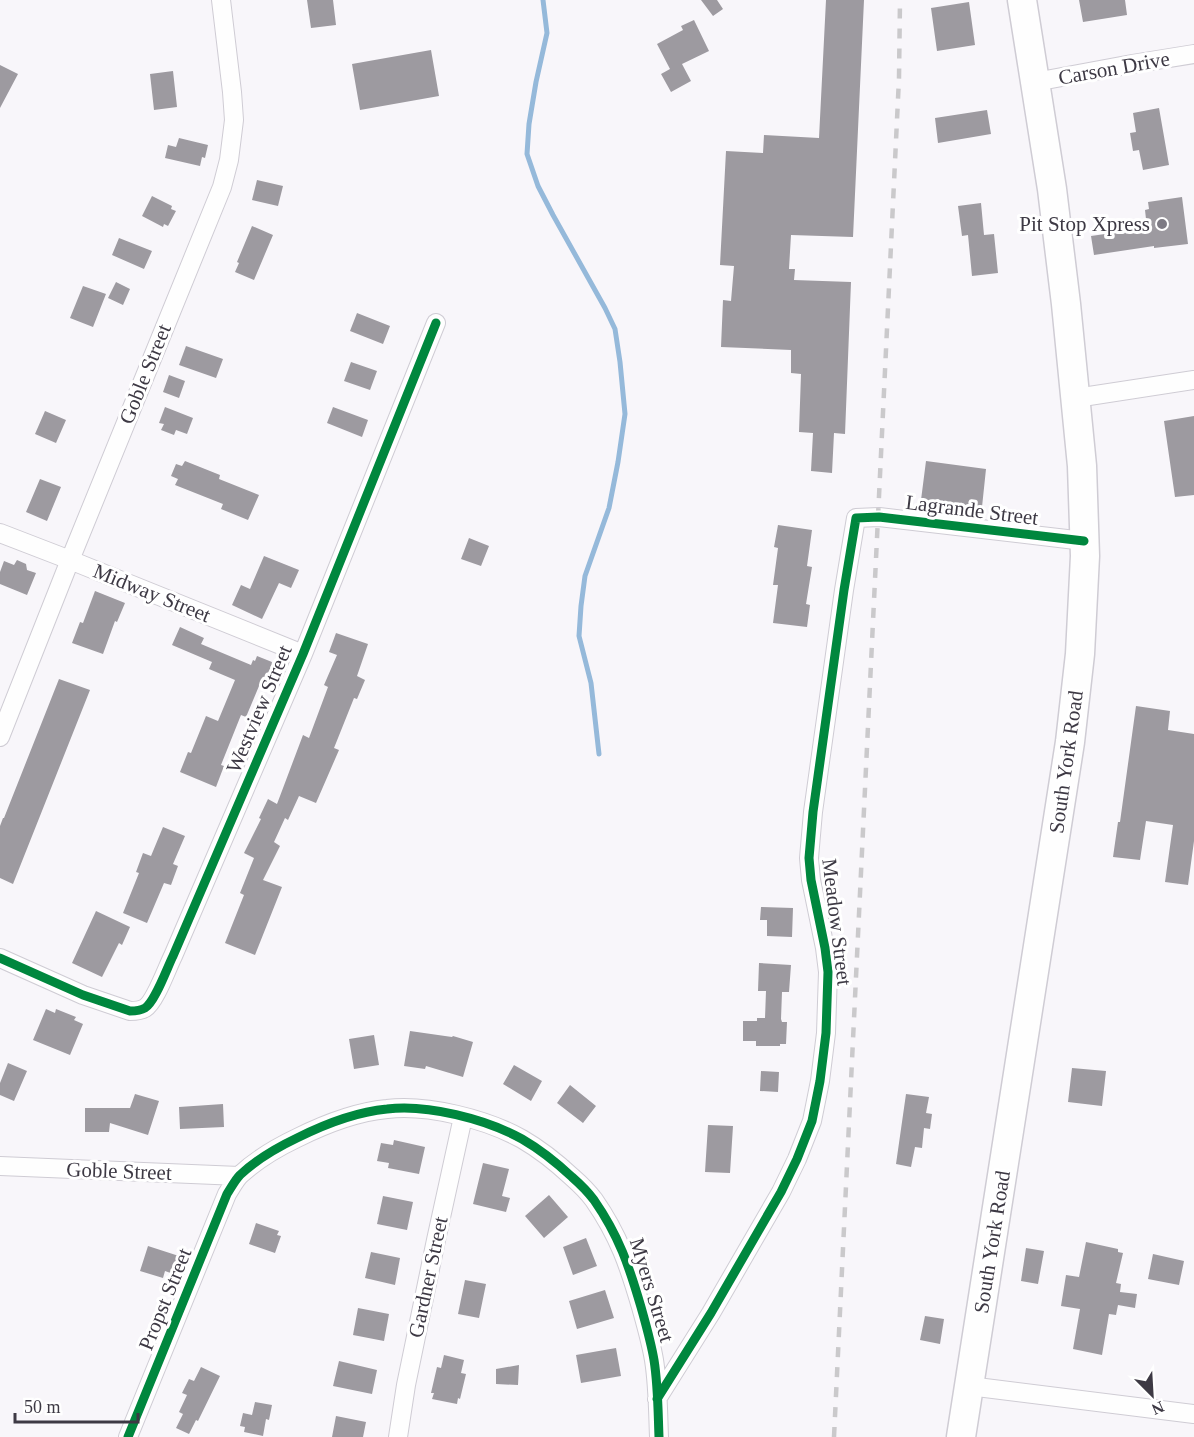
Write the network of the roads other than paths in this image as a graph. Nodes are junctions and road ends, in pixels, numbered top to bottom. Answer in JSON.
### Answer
{"nodes":[{"id":1,"x":221,"y":0,"type":"edge"},
{"id":2,"x":1022,"y":0,"type":"edge"},
{"id":3,"x":1194,"y":54,"type":"edge"},
{"id":4,"x":1035,"y":82,"type":"junction"},
{"id":5,"x":435,"y":323,"type":"dead end"},
{"id":6,"x":1194,"y":380,"type":"edge"},
{"id":7,"x":1076,"y":398,"type":"junction"},
{"id":8,"x":856,"y":518,"type":"joint"},
{"id":9,"x":0,"y":533,"type":"edge"},
{"id":10,"x":1084,"y":541,"type":"junction"},
{"id":11,"x":70,"y":560,"type":"junction"},
{"id":12,"x":303,"y":654,"type":"junction"},
{"id":13,"x":0,"y":737,"type":"edge"},
{"id":14,"x":0,"y":958,"type":"edge"},
{"id":15,"x":463,"y":1117,"type":"junction"},
{"id":16,"x":0,"y":1166,"type":"edge"},
{"id":17,"x":239,"y":1176,"type":"junction"},
{"id":18,"x":969,"y":1386,"type":"junction"},
{"id":19,"x":657,"y":1399,"type":"junction"},
{"id":20,"x":1194,"y":1414,"type":"edge"},
{"id":21,"x":128,"y":1437,"type":"edge"},
{"id":22,"x":398,"y":1437,"type":"edge"},
{"id":23,"x":659,"y":1437,"type":"edge"},
{"id":24,"x":961,"y":1437,"type":"edge"}],
"edges":[{"from":1,"to":11,"type":"street","name":"Goble Street"},
{"from":2,"to":4,"type":"main road","name":"South York Road"},
{"from":3,"to":4,"type":"street","name":"Carson Drive"},
{"from":4,"to":7,"type":"main road","name":"South York Road"},
{"from":5,"to":12,"type":"street","name":"Westview Street"},
{"from":6,"to":7,"type":"street"},
{"from":7,"to":10,"type":"main road","name":"South York Road"},
{"from":8,"to":10,"type":"street","name":"Lagrande Street"},
{"from":8,"to":19,"type":"street","name":"Meadow Street"},
{"from":9,"to":11,"type":"street","name":"Midway Street"},
{"from":10,"to":18,"type":"main road","name":"South York Road"},
{"from":11,"to":12,"type":"street","name":"Midway Street"},
{"from":11,"to":13,"type":"street","name":"Goble Street"},
{"from":12,"to":14,"type":"street","name":"Westview Street"},
{"from":15,"to":17,"type":"street","name":"Myers Street"},
{"from":15,"to":19,"type":"street","name":"Myers Street"},
{"from":15,"to":22,"type":"street","name":"Gardner Street"},
{"from":16,"to":17,"type":"street","name":"Goble Street"},
{"from":17,"to":21,"type":"street","name":"Propst Street"},
{"from":18,"to":20,"type":"street"},
{"from":18,"to":24,"type":"main road","name":"South York Road"},
{"from":19,"to":23,"type":"street","name":"Myers Street"}]}
